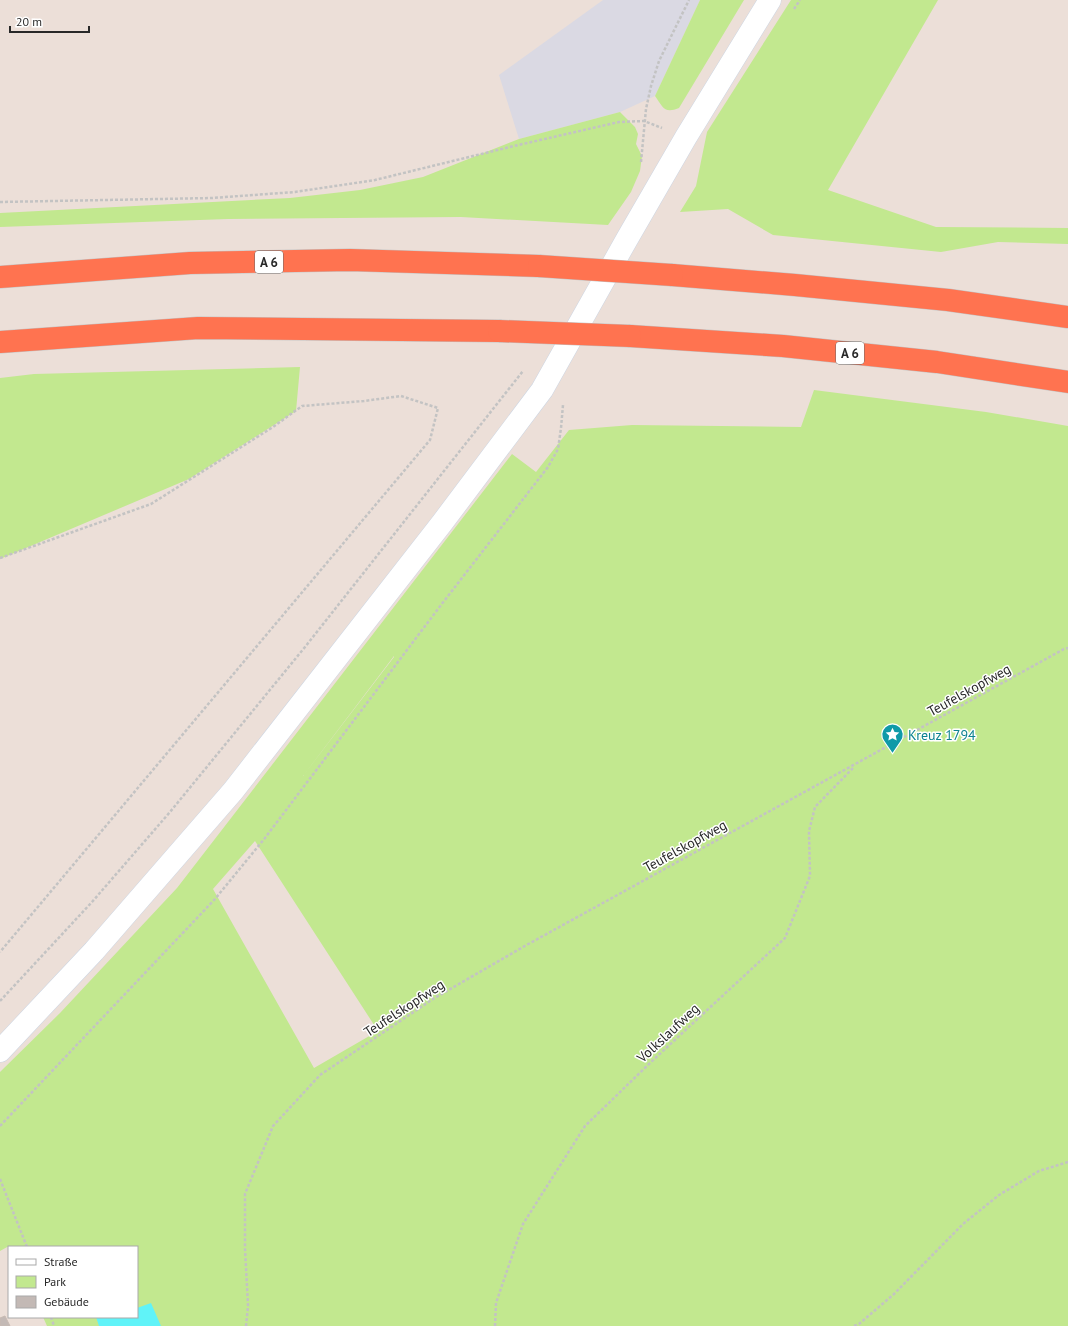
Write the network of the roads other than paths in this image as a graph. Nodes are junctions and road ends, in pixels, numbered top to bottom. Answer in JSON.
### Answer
{"nodes":[{"id":1,"x":770,"y":0,"type":"edge"},
{"id":2,"x":0,"y":277,"type":"edge"},
{"id":3,"x":1068,"y":317,"type":"edge"},
{"id":4,"x":0,"y":342,"type":"edge"},
{"id":5,"x":1068,"y":382,"type":"edge"},
{"id":6,"x":0,"y":1051,"type":"edge"}],
"edges":[{"from":1,"to":6,"type":"street"},
{"from":2,"to":3,"type":"highway","number":"A 6","bridge":true},
{"from":4,"to":5,"type":"highway","number":"A 6","bridge":true}]}
